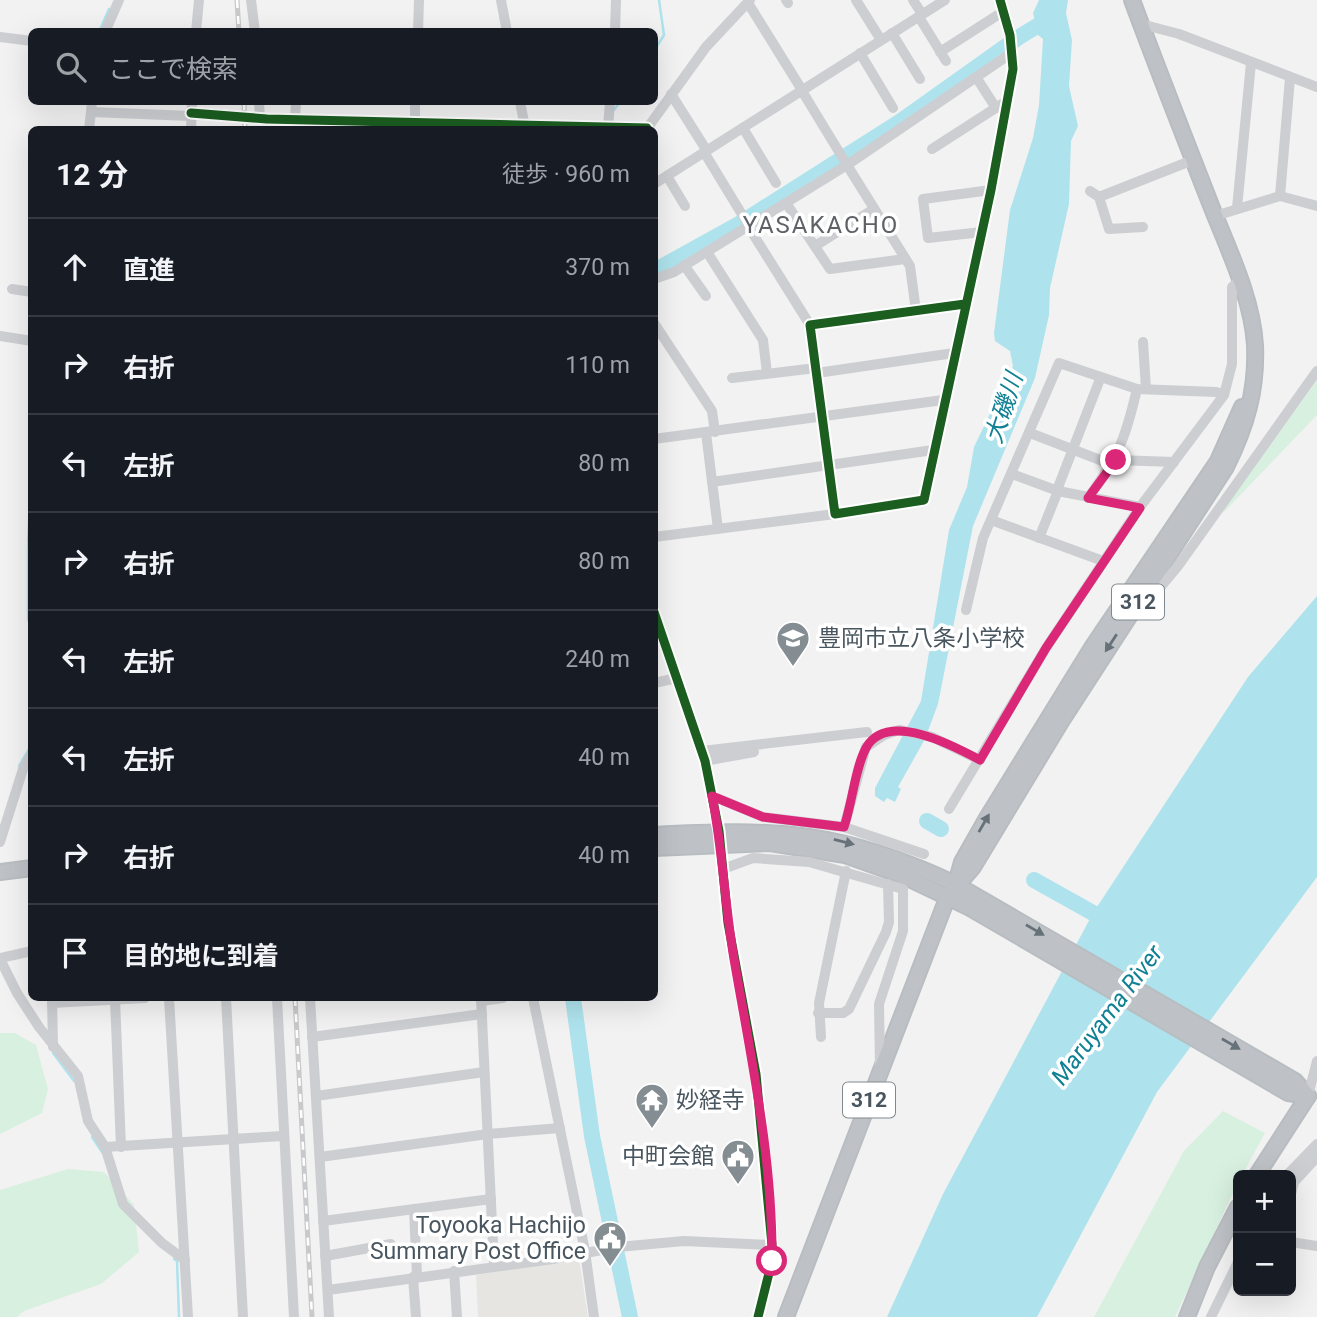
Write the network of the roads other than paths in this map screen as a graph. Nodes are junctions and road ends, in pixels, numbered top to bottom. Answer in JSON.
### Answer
{"nodes":[{"id":1,"x":120,"y":0,"type":"edge"},
{"id":2,"x":199,"y":0,"type":"edge"},
{"id":3,"x":251,"y":0,"type":"edge"},
{"id":4,"x":419,"y":0,"type":"edge"},
{"id":5,"x":501,"y":0,"type":"edge"},
{"id":6,"x":616,"y":0,"type":"edge"},
{"id":7,"x":856,"y":0,"type":"edge"},
{"id":8,"x":913,"y":0,"type":"edge"},
{"id":9,"x":945,"y":0,"type":"edge"},
{"id":10,"x":1132,"y":0,"type":"edge"},
{"id":11,"x":749,"y":1,"type":"edge"},
{"id":12,"x":1002,"y":6,"type":"edge"},
{"id":13,"x":921,"y":15,"type":"junction"},
{"id":14,"x":1141,"y":24,"type":"junction"},
{"id":15,"x":106,"y":28,"type":"edge"},
{"id":16,"x":197,"y":28,"type":"edge"},
{"id":17,"x":254,"y":28,"type":"edge"},
{"id":18,"x":418,"y":28,"type":"edge"},
{"id":19,"x":506,"y":28,"type":"edge"},
{"id":20,"x":615,"y":28,"type":"edge"},
{"id":21,"x":892,"y":33,"type":"junction"},
{"id":22,"x":0,"y":37,"type":"edge"},
{"id":23,"x":28,"y":40,"type":"edge"},
{"id":24,"x":880,"y":40,"type":"junction"},
{"id":25,"x":1013,"y":52,"type":"junction"},
{"id":26,"x":860,"y":53,"type":"junction"},
{"id":27,"x":1251,"y":64,"type":"junction"},
{"id":28,"x":976,"y":77,"type":"junction"},
{"id":29,"x":1290,"y":78,"type":"junction"},
{"id":30,"x":920,"y":79,"type":"dead end"},
{"id":31,"x":1317,"y":88,"type":"edge"},
{"id":32,"x":802,"y":90,"type":"junction"},
{"id":33,"x":671,"y":94,"type":"junction"},
{"id":34,"x":1008,"y":100,"type":"junction"},
{"id":35,"x":259,"y":105,"type":"edge"},
{"id":36,"x":296,"y":105,"type":"edge"},
{"id":37,"x":415,"y":105,"type":"edge"},
{"id":38,"x":521,"y":105,"type":"edge"},
{"id":39,"x":610,"y":105,"type":"edge"},
{"id":40,"x":91,"y":107,"type":"edge"},
{"id":41,"x":893,"y":108,"type":"dead end"},
{"id":42,"x":996,"y":108,"type":"junction"},
{"id":43,"x":191,"y":110,"type":"edge"},
{"id":44,"x":260,"y":119,"type":"junction"},
{"id":45,"x":295,"y":120,"type":"junction"},
{"id":46,"x":415,"y":125,"type":"edge"},
{"id":47,"x":89,"y":126,"type":"edge"},
{"id":48,"x":525,"y":126,"type":"edge"},
{"id":49,"x":608,"y":126,"type":"edge"},
{"id":50,"x":649,"y":126,"type":"edge"},
{"id":51,"x":743,"y":128,"type":"junction"},
{"id":52,"x":932,"y":149,"type":"dead end"},
{"id":53,"x":705,"y":152,"type":"junction"},
{"id":54,"x":1193,"y":159,"type":"junction"},
{"id":55,"x":845,"y":161,"type":"junction"},
{"id":56,"x":667,"y":176,"type":"junction"},
{"id":57,"x":658,"y":182,"type":"edge"},
{"id":58,"x":776,"y":183,"type":"dead end"},
{"id":59,"x":991,"y":190,"type":"junction"},
{"id":60,"x":1280,"y":195,"type":"junction"},
{"id":61,"x":786,"y":202,"type":"junction"},
{"id":62,"x":685,"y":206,"type":"dead end"},
{"id":63,"x":1317,"y":206,"type":"edge"},
{"id":64,"x":1237,"y":208,"type":"junction"},
{"id":65,"x":874,"y":209,"type":"junction"},
{"id":66,"x":1215,"y":216,"type":"junction"},
{"id":67,"x":746,"y":223,"type":"junction"},
{"id":68,"x":1143,"y":227,"type":"dead end"},
{"id":69,"x":982,"y":232,"type":"junction"},
{"id":70,"x":815,"y":246,"type":"junction"},
{"id":71,"x":706,"y":252,"type":"junction"},
{"id":72,"x":905,"y":259,"type":"junction"},
{"id":73,"x":684,"y":265,"type":"junction"},
{"id":74,"x":658,"y":277,"type":"edge"},
{"id":75,"x":1239,"y":281,"type":"junction"},
{"id":76,"x":12,"y":289,"type":"dead end"},
{"id":77,"x":28,"y":291,"type":"edge"},
{"id":78,"x":705,"y":296,"type":"dead end"},
{"id":79,"x":965,"y":304,"type":"junction"},
{"id":80,"x":916,"y":311,"type":"junction"},
{"id":81,"x":810,"y":324,"type":"junction"},
{"id":82,"x":0,"y":336,"type":"edge"},
{"id":83,"x":28,"y":340,"type":"edge"},
{"id":84,"x":659,"y":341,"type":"edge"},
{"id":85,"x":1143,"y":342,"type":"dead end"},
{"id":86,"x":954,"y":353,"type":"junction"},
{"id":87,"x":816,"y":370,"type":"junction"},
{"id":88,"x":1317,"y":372,"type":"edge"},
{"id":89,"x":766,"y":373,"type":"junction"},
{"id":90,"x":732,"y":379,"type":"dead end"},
{"id":91,"x":1100,"y":379,"type":"junction"},
{"id":92,"x":1142,"y":389,"type":"junction"},
{"id":93,"x":1223,"y":395,"type":"junction"},
{"id":94,"x":943,"y":400,"type":"junction"},
{"id":95,"x":823,"y":419,"type":"junction"},
{"id":96,"x":710,"y":433,"type":"junction"},
{"id":97,"x":1030,"y":433,"type":"junction"},
{"id":98,"x":658,"y":439,"type":"edge"},
{"id":99,"x":933,"y":450,"type":"junction"},
{"id":100,"x":1072,"y":450,"type":"junction"},
{"id":101,"x":1114,"y":462,"type":"junction"},
{"id":102,"x":1174,"y":462,"type":"junction"},
{"id":103,"x":829,"y":465,"type":"junction"},
{"id":104,"x":1012,"y":474,"type":"junction"},
{"id":105,"x":712,"y":482,"type":"junction"},
{"id":106,"x":1057,"y":490,"type":"junction"},
{"id":107,"x":1088,"y":498,"type":"junction"},
{"id":108,"x":1140,"y":508,"type":"junction"},
{"id":109,"x":835,"y":514,"type":"junction"},
{"id":110,"x":991,"y":520,"type":"junction"},
{"id":111,"x":718,"y":528,"type":"junction"},
{"id":112,"x":658,"y":536,"type":"edge"},
{"id":113,"x":1039,"y":538,"type":"junction"},
{"id":114,"x":1103,"y":561,"type":"junction"},
{"id":115,"x":1143,"y":608,"type":"dead end"},
{"id":116,"x":966,"y":610,"type":"dead end"},
{"id":117,"x":658,"y":623,"type":"edge"},
{"id":118,"x":677,"y":678,"type":"junction"},
{"id":119,"x":658,"y":682,"type":"edge"},
{"id":120,"x":867,"y":732,"type":"dead end"},
{"id":121,"x":703,"y":756,"type":"junction"},
{"id":122,"x":980,"y":760,"type":"junction"},
{"id":123,"x":28,"y":761,"type":"edge"},
{"id":124,"x":712,"y":796,"type":"junction"},
{"id":125,"x":949,"y":809,"type":"dead end"},
{"id":126,"x":844,"y":827,"type":"junction"},
{"id":127,"x":658,"y":835,"type":"edge"},
{"id":128,"x":720,"y":837,"type":"junction"},
{"id":129,"x":0,"y":842,"type":"edge"},
{"id":130,"x":658,"y":847,"type":"edge"},
{"id":131,"x":912,"y":866,"type":"junction"},
{"id":132,"x":28,"y":868,"type":"edge"},
{"id":133,"x":723,"y":869,"type":"junction"},
{"id":134,"x":846,"y":871,"type":"junction"},
{"id":135,"x":0,"y":872,"type":"edge"},
{"id":136,"x":888,"y":884,"type":"junction"},
{"id":137,"x":952,"y":890,"type":"junction"},
{"id":138,"x":28,"y":952,"type":"edge"},
{"id":139,"x":0,"y":958,"type":"edge"},
{"id":140,"x":52,"y":1001,"type":"edge"},
{"id":141,"x":115,"y":1001,"type":"edge"},
{"id":142,"x":169,"y":1001,"type":"edge"},
{"id":143,"x":226,"y":1001,"type":"edge"},
{"id":144,"x":277,"y":1001,"type":"edge"},
{"id":145,"x":310,"y":1001,"type":"edge"},
{"id":146,"x":481,"y":1001,"type":"edge"},
{"id":147,"x":534,"y":1001,"type":"edge"},
{"id":148,"x":818,"y":1013,"type":"junction"},
{"id":149,"x":482,"y":1014,"type":"junction"},
{"id":150,"x":312,"y":1037,"type":"junction"},
{"id":151,"x":821,"y":1037,"type":"dead end"},
{"id":152,"x":53,"y":1047,"type":"junction"},
{"id":153,"x":1317,"y":1061,"type":"edge"},
{"id":154,"x":880,"y":1070,"type":"junction"},
{"id":155,"x":484,"y":1072,"type":"junction"},
{"id":156,"x":316,"y":1096,"type":"junction"},
{"id":157,"x":1308,"y":1096,"type":"junction"},
{"id":158,"x":560,"y":1128,"type":"junction"},
{"id":159,"x":488,"y":1134,"type":"junction"},
{"id":160,"x":282,"y":1136,"type":"junction"},
{"id":161,"x":234,"y":1140,"type":"junction"},
{"id":162,"x":179,"y":1143,"type":"junction"},
{"id":163,"x":1317,"y":1144,"type":"edge"},
{"id":164,"x":105,"y":1147,"type":"junction"},
{"id":165,"x":121,"y":1147,"type":"junction"},
{"id":166,"x":320,"y":1157,"type":"junction"},
{"id":167,"x":1317,"y":1157,"type":"edge"},
{"id":168,"x":1260,"y":1170,"type":"edge"},
{"id":169,"x":1292,"y":1170,"type":"edge"},
{"id":170,"x":1296,"y":1180,"type":"edge"},
{"id":171,"x":491,"y":1199,"type":"junction"},
{"id":172,"x":414,"y":1209,"type":"junction"},
{"id":173,"x":1233,"y":1218,"type":"edge"},
{"id":174,"x":323,"y":1221,"type":"junction"},
{"id":175,"x":1233,"y":1229,"type":"edge"},
{"id":176,"x":1224,"y":1239,"type":"junction"},
{"id":177,"x":1296,"y":1243,"type":"edge"},
{"id":178,"x":391,"y":1244,"type":"dead end"},
{"id":179,"x":772,"y":1245,"type":"junction"},
{"id":180,"x":1317,"y":1246,"type":"edge"},
{"id":181,"x":585,"y":1251,"type":"junction"},
{"id":182,"x":325,"y":1256,"type":"junction"},
{"id":183,"x":185,"y":1260,"type":"junction"},
{"id":184,"x":494,"y":1265,"type":"junction"},
{"id":185,"x":454,"y":1271,"type":"junction"},
{"id":186,"x":1233,"y":1272,"type":"edge"},
{"id":187,"x":415,"y":1277,"type":"junction"},
{"id":188,"x":328,"y":1290,"type":"junction"},
{"id":189,"x":188,"y":1317,"type":"edge"},
{"id":190,"x":243,"y":1317,"type":"edge"},
{"id":191,"x":294,"y":1317,"type":"edge"},
{"id":192,"x":329,"y":1317,"type":"edge"},
{"id":193,"x":416,"y":1317,"type":"edge"},
{"id":194,"x":457,"y":1317,"type":"edge"},
{"id":195,"x":594,"y":1317,"type":"edge"},
{"id":196,"x":758,"y":1317,"type":"edge"},
{"id":197,"x":786,"y":1317,"type":"edge"},
{"id":198,"x":1187,"y":1317,"type":"edge"},
{"id":199,"x":1211,"y":1317,"type":"edge"}],
"edges":[{"from":1,"to":15,"type":"street"},
{"from":2,"to":16,"type":"street"},
{"from":3,"to":17,"type":"street"},
{"from":4,"to":18,"type":"street"},
{"from":5,"to":19,"type":"street"},
{"from":6,"to":20,"type":"street"},
{"from":7,"to":24,"type":"street"},
{"from":8,"to":13,"type":"street"},
{"from":9,"to":13,"type":"street"},
{"from":10,"to":14,"type":"highway","number":"312"},
{"from":11,"to":32,"type":"street"},
{"from":11,"to":33,"type":"street"},
{"from":12,"to":13,"type":"street"},
{"from":12,"to":25,"type":"street"},
{"from":13,"to":21,"type":"street"},
{"from":14,"to":27,"type":"street"},
{"from":14,"to":54,"type":"highway","number":"312"},
{"from":21,"to":24,"type":"street"},
{"from":21,"to":30,"type":"street"},
{"from":22,"to":23,"type":"street"},
{"from":24,"to":26,"type":"street"},
{"from":25,"to":28,"type":"street"},
{"from":25,"to":34,"type":"street"},
{"from":26,"to":32,"type":"street"},
{"from":26,"to":41,"type":"street"},
{"from":27,"to":29,"type":"street"},
{"from":27,"to":64,"type":"street"},
{"from":28,"to":42,"type":"street"},
{"from":28,"to":55,"type":"street"},
{"from":29,"to":31,"type":"street"},
{"from":29,"to":60,"type":"street"},
{"from":32,"to":51,"type":"street"},
{"from":32,"to":55,"type":"street"},
{"from":33,"to":50,"type":"street"},
{"from":33,"to":53,"type":"street"},
{"from":34,"to":42,"type":"street"},
{"from":34,"to":59,"type":"street"},
{"from":35,"to":44,"type":"street"},
{"from":36,"to":45,"type":"street"},
{"from":37,"to":46,"type":"street"},
{"from":38,"to":48,"type":"street"},
{"from":39,"to":49,"type":"street"},
{"from":40,"to":43,"type":"street"},
{"from":40,"to":47,"type":"street"},
{"from":42,"to":52,"type":"street"},
{"from":43,"to":44,"type":"street"},
{"from":44,"to":45,"type":"street"},
{"from":45,"to":46,"type":"street"},
{"from":46,"to":48,"type":"street"},
{"from":51,"to":53,"type":"street"},
{"from":51,"to":58,"type":"street"},
{"from":53,"to":56,"type":"street"},
{"from":53,"to":67,"type":"street"},
{"from":54,"to":66,"type":"highway","number":"312"},
{"from":54,"to":68,"type":"street"},
{"from":55,"to":61,"type":"street"},
{"from":55,"to":65,"type":"street"},
{"from":56,"to":57,"type":"street"},
{"from":56,"to":62,"type":"street"},
{"from":59,"to":69,"type":"street"},
{"from":59,"to":69,"type":"street"},
{"from":60,"to":63,"type":"street"},
{"from":60,"to":64,"type":"street"},
{"from":61,"to":67,"type":"street"},
{"from":61,"to":70,"type":"street"},
{"from":64,"to":66,"type":"street"},
{"from":65,"to":70,"type":"street"},
{"from":65,"to":72,"type":"street"},
{"from":66,"to":75,"type":"highway","number":"312"},
{"from":67,"to":71,"type":"street"},
{"from":67,"to":81,"type":"street"},
{"from":69,"to":79,"type":"street"},
{"from":70,"to":72,"type":"street"},
{"from":71,"to":73,"type":"street"},
{"from":71,"to":89,"type":"street"},
{"from":72,"to":80,"type":"street"},
{"from":73,"to":74,"type":"street"},
{"from":73,"to":78,"type":"street"},
{"from":75,"to":93,"type":"street"},
{"from":75,"to":137,"type":"highway","number":"312"},
{"from":76,"to":77,"type":"street"},
{"from":79,"to":80,"type":"street"},
{"from":79,"to":86,"type":"street"},
{"from":80,"to":81,"type":"street"},
{"from":81,"to":87,"type":"street"},
{"from":82,"to":83,"type":"street"},
{"from":84,"to":96,"type":"street"},
{"from":85,"to":92,"type":"street"},
{"from":86,"to":87,"type":"street"},
{"from":86,"to":94,"type":"street"},
{"from":87,"to":89,"type":"street"},
{"from":87,"to":95,"type":"street"},
{"from":88,"to":115,"type":"street"},
{"from":89,"to":90,"type":"street"},
{"from":91,"to":92,"type":"street"},
{"from":91,"to":97,"type":"street"},
{"from":91,"to":100,"type":"street"},
{"from":92,"to":93,"type":"street"},
{"from":92,"to":101,"type":"street"},
{"from":93,"to":102,"type":"street"},
{"from":94,"to":95,"type":"street"},
{"from":94,"to":99,"type":"street"},
{"from":95,"to":96,"type":"street"},
{"from":95,"to":103,"type":"street"},
{"from":96,"to":98,"type":"street"},
{"from":96,"to":105,"type":"street"},
{"from":97,"to":100,"type":"street"},
{"from":97,"to":104,"type":"street"},
{"from":99,"to":103,"type":"street"},
{"from":99,"to":109,"type":"street"},
{"from":100,"to":101,"type":"street"},
{"from":100,"to":106,"type":"street"},
{"from":101,"to":102,"type":"street"},
{"from":101,"to":107,"type":"street"},
{"from":102,"to":108,"type":"street"},
{"from":103,"to":105,"type":"street"},
{"from":103,"to":109,"type":"street"},
{"from":104,"to":106,"type":"street"},
{"from":104,"to":110,"type":"street"},
{"from":105,"to":111,"type":"street"},
{"from":106,"to":107,"type":"street"},
{"from":106,"to":113,"type":"street"},
{"from":107,"to":108,"type":"street"},
{"from":108,"to":114,"type":"street"},
{"from":109,"to":111,"type":"street"},
{"from":110,"to":113,"type":"street"},
{"from":110,"to":116,"type":"street"},
{"from":111,"to":112,"type":"street"},
{"from":113,"to":114,"type":"street"},
{"from":114,"to":122,"type":"street"},
{"from":117,"to":118,"type":"street"},
{"from":118,"to":119,"type":"street"},
{"from":118,"to":121,"type":"street"},
{"from":120,"to":121,"type":"street"},
{"from":121,"to":124,"type":"street"},
{"from":122,"to":125,"type":"street"},
{"from":122,"to":126,"type":"street"},
{"from":123,"to":129,"type":"street"},
{"from":124,"to":126,"type":"street"},
{"from":124,"to":128,"type":"street"},
{"from":126,"to":131,"type":"street"},
{"from":127,"to":128,"type":"highway"},
{"from":128,"to":130,"type":"highway"},
{"from":128,"to":131,"type":"highway"},
{"from":128,"to":133,"type":"street"},
{"from":131,"to":136,"type":"street"},
{"from":131,"to":137,"type":"highway"},
{"from":131,"to":154,"type":"street"},
{"from":132,"to":135,"type":"highway"},
{"from":133,"to":134,"type":"street"},
{"from":133,"to":179,"type":"street"},
{"from":134,"to":136,"type":"street"},
{"from":134,"to":148,"type":"street"},
{"from":136,"to":148,"type":"street"},
{"from":137,"to":154,"type":"highway","number":"312"},
{"from":137,"to":157,"type":"highway"},
{"from":138,"to":139,"type":"street"},
{"from":139,"to":152,"type":"street"},
{"from":140,"to":152,"type":"street"},
{"from":141,"to":165,"type":"street"},
{"from":142,"to":162,"type":"street"},
{"from":143,"to":161,"type":"street"},
{"from":144,"to":160,"type":"street"},
{"from":145,"to":150,"type":"street"},
{"from":146,"to":149,"type":"street"},
{"from":147,"to":158,"type":"street"},
{"from":148,"to":151,"type":"street"},
{"from":149,"to":150,"type":"street"},
{"from":149,"to":155,"type":"street"},
{"from":150,"to":156,"type":"street"},
{"from":152,"to":164,"type":"street"},
{"from":153,"to":157,"type":"street"},
{"from":154,"to":197,"type":"highway","number":"312"},
{"from":155,"to":156,"type":"street"},
{"from":155,"to":159,"type":"street"},
{"from":156,"to":166,"type":"street"},
{"from":157,"to":168,"type":"highway"},
{"from":158,"to":159,"type":"street"},
{"from":158,"to":181,"type":"street"},
{"from":159,"to":166,"type":"street"},
{"from":159,"to":171,"type":"street"},
{"from":160,"to":161,"type":"street"},
{"from":160,"to":191,"type":"street"},
{"from":161,"to":162,"type":"street"},
{"from":161,"to":190,"type":"street"},
{"from":162,"to":165,"type":"street"},
{"from":162,"to":183,"type":"street"},
{"from":163,"to":169,"type":"street"},
{"from":164,"to":165,"type":"street"},
{"from":164,"to":183,"type":"street"},
{"from":166,"to":174,"type":"street"},
{"from":167,"to":170,"type":"street"},
{"from":171,"to":172,"type":"street"},
{"from":171,"to":184,"type":"street"},
{"from":172,"to":174,"type":"street"},
{"from":172,"to":187,"type":"street"},
{"from":173,"to":176,"type":"highway"},
{"from":174,"to":182,"type":"street"},
{"from":175,"to":176,"type":"street"},
{"from":176,"to":198,"type":"highway"},
{"from":177,"to":180,"type":"street"},
{"from":178,"to":182,"type":"street"},
{"from":179,"to":181,"type":"street"},
{"from":179,"to":196,"type":"street"},
{"from":181,"to":184,"type":"street"},
{"from":181,"to":195,"type":"street"},
{"from":182,"to":188,"type":"street"},
{"from":183,"to":189,"type":"street"},
{"from":184,"to":185,"type":"street"},
{"from":185,"to":187,"type":"street"},
{"from":185,"to":194,"type":"street"},
{"from":186,"to":199,"type":"street"},
{"from":187,"to":188,"type":"street"},
{"from":187,"to":193,"type":"street"},
{"from":188,"to":192,"type":"street"}]}
